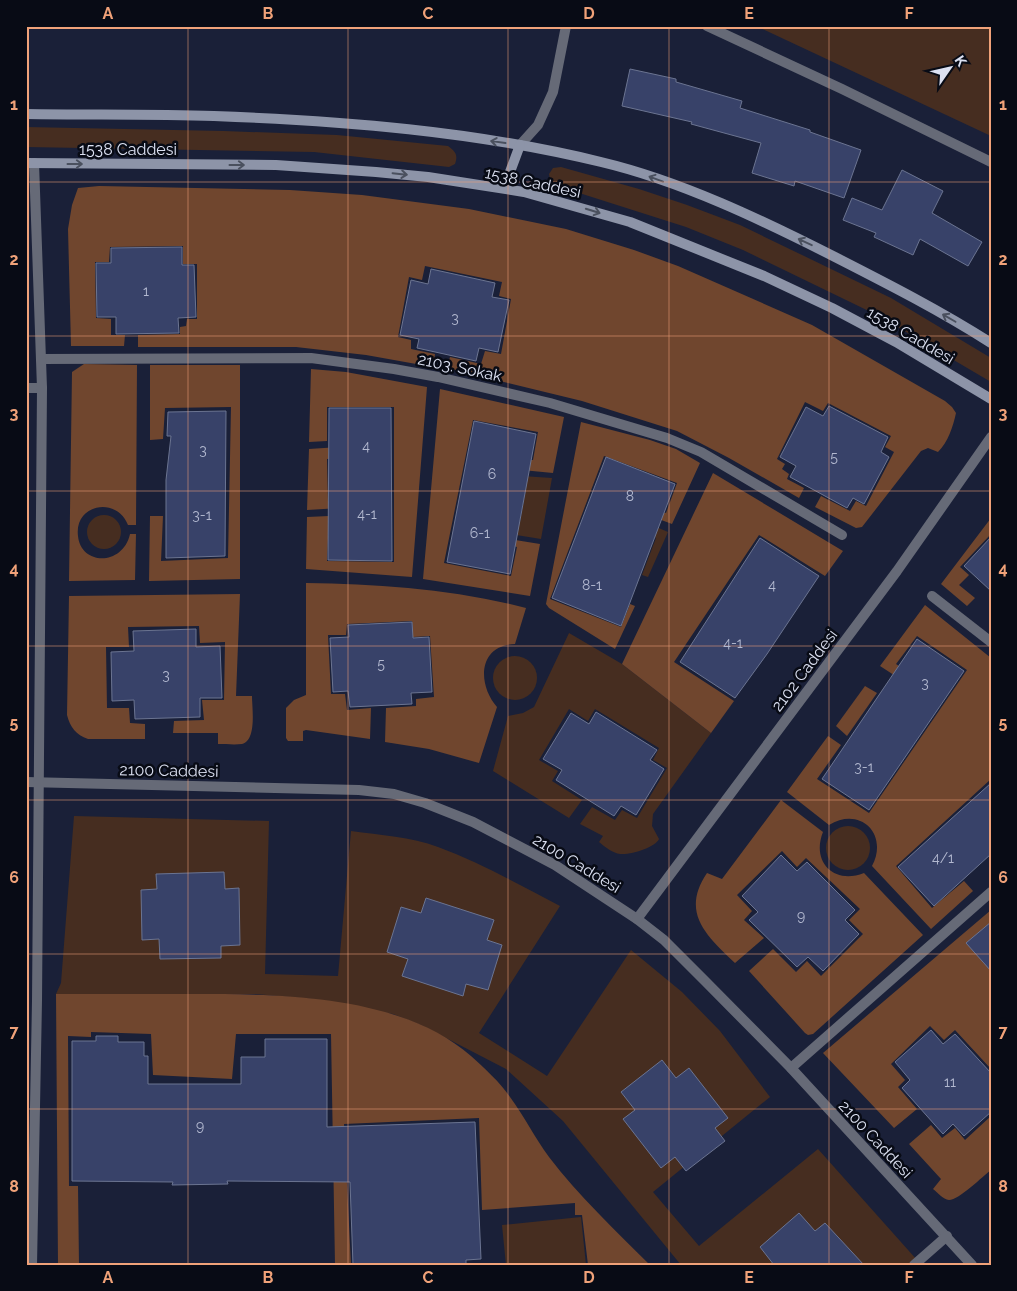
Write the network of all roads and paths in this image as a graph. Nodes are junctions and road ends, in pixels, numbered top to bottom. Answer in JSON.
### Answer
{"nodes":[{"id":1,"x":566,"y":26,"type":"edge"},
{"id":2,"x":707,"y":26,"type":"edge"},
{"id":3,"x":26,"y":114,"type":"edge"},
{"id":4,"x":520,"y":145,"type":"junction"},
{"id":5,"x":991,"y":162,"type":"edge"},
{"id":6,"x":30,"y":163,"type":"edge"},
{"id":7,"x":504,"y":188,"type":"junction"},
{"id":8,"x":991,"y":343,"type":"edge"},
{"id":9,"x":41,"y":359,"type":"junction"},
{"id":10,"x":26,"y":388,"type":"edge"},
{"id":11,"x":42,"y":388,"type":"junction"},
{"id":12,"x":991,"y":399,"type":"edge"},
{"id":13,"x":991,"y":437,"type":"edge"},
{"id":14,"x":842,"y":535,"type":"dead end"},
{"id":15,"x":932,"y":596,"type":"dead end"},
{"id":16,"x":991,"y":642,"type":"edge"},
{"id":17,"x":26,"y":782,"type":"edge"},
{"id":18,"x":38,"y":782,"type":"junction"},
{"id":19,"x":991,"y":892,"type":"edge"},
{"id":20,"x":637,"y":918,"type":"junction"},
{"id":21,"x":791,"y":1068,"type":"junction"},
{"id":22,"x":947,"y":1236,"type":"junction"},
{"id":23,"x":32,"y":1265,"type":"edge"},
{"id":24,"x":914,"y":1265,"type":"edge"},
{"id":25,"x":972,"y":1265,"type":"edge"}],
"edges":[{"from":1,"to":4,"type":"street"},
{"from":2,"to":5,"type":"street"},
{"from":4,"to":3,"type":"main road","name":"1538 Caddesi","one_way":true},
{"from":4,"to":7,"type":"main road"},
{"from":8,"to":4,"type":"main road","name":"1538 Caddesi","one_way":true},
{"from":6,"to":7,"type":"main road","name":"1538 Caddesi","one_way":true},
{"from":6,"to":9,"type":"street"},
{"from":7,"to":12,"type":"main road","name":"1538 Caddesi","one_way":true},
{"from":9,"to":11,"type":"street"},
{"from":9,"to":14,"type":"street","name":"2103. Sokak"},
{"from":10,"to":11,"type":"street"},
{"from":11,"to":18,"type":"street"},
{"from":13,"to":20,"type":"street","name":"2102 Caddesi"},
{"from":15,"to":16,"type":"street"},
{"from":17,"to":18,"type":"street","name":"2100 Caddesi"},
{"from":18,"to":20,"type":"street","name":"2100 Caddesi"},
{"from":18,"to":23,"type":"street"},
{"from":19,"to":21,"type":"street"},
{"from":20,"to":21,"type":"street","name":"2100 Caddesi"},
{"from":21,"to":22,"type":"street","name":"2100 Caddesi"},
{"from":22,"to":24,"type":"street"},
{"from":22,"to":25,"type":"street","name":"2100 Caddesi"}]}
